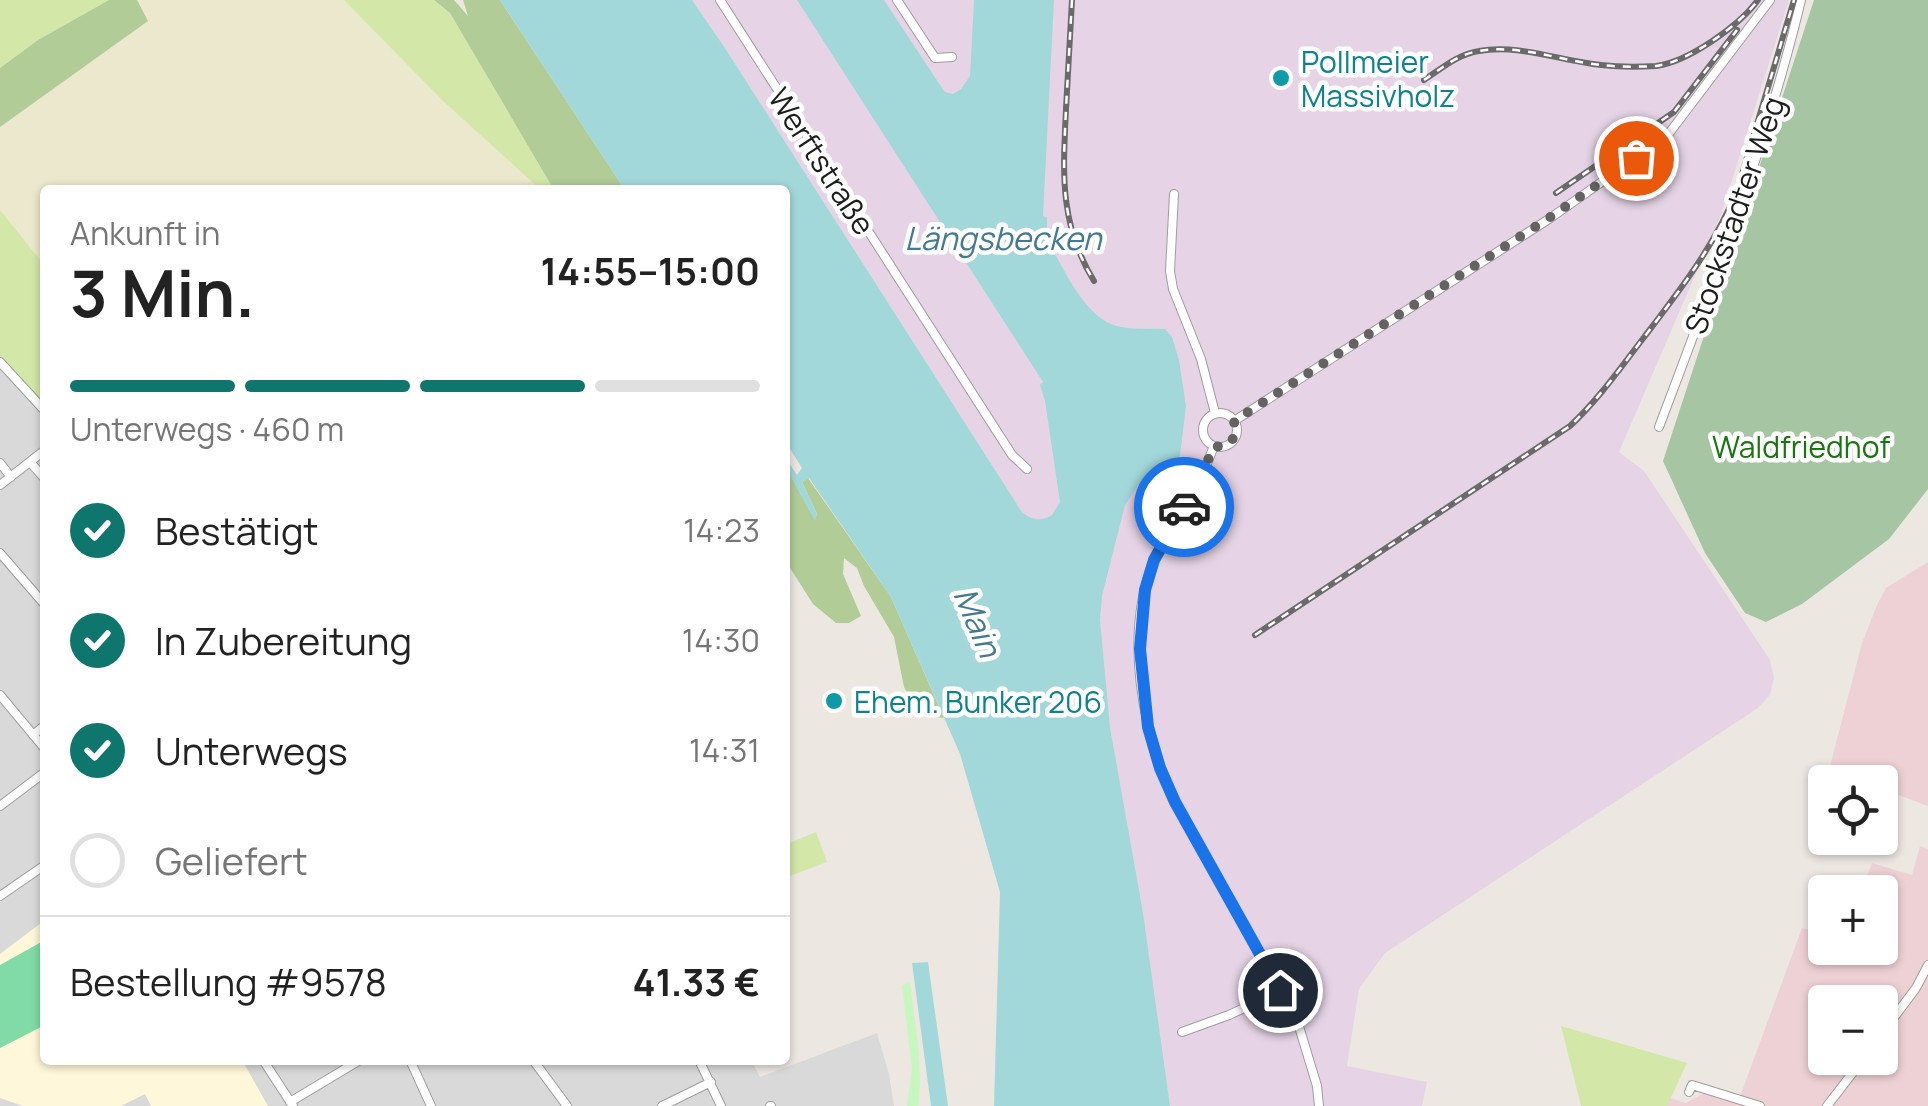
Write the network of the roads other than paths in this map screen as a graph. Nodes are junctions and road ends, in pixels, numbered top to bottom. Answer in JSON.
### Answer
{"nodes":[{"id":1,"x":720,"y":0,"type":"edge"},
{"id":2,"x":897,"y":0,"type":"edge"},
{"id":3,"x":1770,"y":0,"type":"edge"},
{"id":4,"x":1802,"y":0,"type":"edge"},
{"id":5,"x":952,"y":57,"type":"dead end"},
{"id":6,"x":1174,"y":194,"type":"dead end"},
{"id":7,"x":0,"y":362,"type":"edge"},
{"id":8,"x":40,"y":406,"type":"edge"},
{"id":9,"x":1215,"y":413,"type":"junction"},
{"id":10,"x":1234,"y":421,"type":"junction"},
{"id":11,"x":1659,"y":427,"type":"dead end"},
{"id":12,"x":1214,"y":446,"type":"junction"},
{"id":13,"x":40,"y":454,"type":"edge"},
{"id":14,"x":30,"y":462,"type":"junction"},
{"id":15,"x":0,"y":463,"type":"edge"},
{"id":16,"x":1027,"y":469,"type":"dead end"},
{"id":17,"x":40,"y":473,"type":"edge"},
{"id":18,"x":11,"y":476,"type":"junction"},
{"id":19,"x":0,"y":485,"type":"edge"},
{"id":20,"x":0,"y":553,"type":"edge"},
{"id":21,"x":40,"y":599,"type":"edge"},
{"id":22,"x":0,"y":695,"type":"edge"},
{"id":23,"x":9,"y":706,"type":"junction"},
{"id":24,"x":0,"y":713,"type":"edge"},
{"id":25,"x":40,"y":729,"type":"edge"},
{"id":26,"x":33,"y":735,"type":"junction"},
{"id":27,"x":40,"y":743,"type":"edge"},
{"id":28,"x":40,"y":776,"type":"edge"},
{"id":29,"x":0,"y":806,"type":"edge"},
{"id":30,"x":40,"y":868,"type":"edge"},
{"id":31,"x":0,"y":896,"type":"edge"},
{"id":32,"x":1928,"y":964,"type":"edge"},
{"id":33,"x":1280,"y":990,"type":"junction"},
{"id":34,"x":1898,"y":1012,"type":"edge"},
{"id":35,"x":1182,"y":1032,"type":"dead end"},
{"id":36,"x":266,"y":1065,"type":"edge"},
{"id":37,"x":352,"y":1065,"type":"edge"},
{"id":38,"x":412,"y":1065,"type":"edge"},
{"id":39,"x":538,"y":1065,"type":"edge"},
{"id":40,"x":702,"y":1065,"type":"edge"},
{"id":41,"x":1851,"y":1075,"type":"edge"},
{"id":42,"x":710,"y":1082,"type":"junction"},
{"id":43,"x":1689,"y":1092,"type":"dead end"},
{"id":44,"x":292,"y":1104,"type":"edge"},
{"id":45,"x":430,"y":1106,"type":"edge"},
{"id":46,"x":567,"y":1106,"type":"edge"},
{"id":47,"x":662,"y":1106,"type":"edge"},
{"id":48,"x":721,"y":1106,"type":"edge"},
{"id":49,"x":1319,"y":1106,"type":"edge"},
{"id":50,"x":1760,"y":1106,"type":"edge"},
{"id":51,"x":1827,"y":1106,"type":"edge"}],
"edges":[{"from":1,"to":16,"type":"street","name":"Werftstraße"},
{"from":2,"to":5,"type":"street"},
{"from":3,"to":10,"type":"street"},
{"from":4,"to":11,"type":"street","name":"Stockstadter Weg"},
{"from":6,"to":9,"type":"street"},
{"from":7,"to":8,"type":"street"},
{"from":9,"to":10,"type":"street"},
{"from":9,"to":12,"type":"street"},
{"from":10,"to":12,"type":"street"},
{"from":12,"to":33,"type":"street"},
{"from":13,"to":14,"type":"street"},
{"from":14,"to":17,"type":"street"},
{"from":14,"to":18,"type":"street"},
{"from":15,"to":18,"type":"street"},
{"from":18,"to":19,"type":"street"},
{"from":20,"to":21,"type":"street"},
{"from":22,"to":23,"type":"street"},
{"from":23,"to":24,"type":"street"},
{"from":23,"to":26,"type":"street"},
{"from":25,"to":26,"type":"street"},
{"from":26,"to":27,"type":"street"},
{"from":28,"to":29,"type":"street"},
{"from":30,"to":31,"type":"street"},
{"from":32,"to":34,"type":"street"},
{"from":33,"to":35,"type":"street"},
{"from":33,"to":49,"type":"street"},
{"from":36,"to":44,"type":"street"},
{"from":37,"to":44,"type":"street"},
{"from":38,"to":45,"type":"street"},
{"from":39,"to":46,"type":"street"},
{"from":40,"to":42,"type":"street"},
{"from":41,"to":51,"type":"street"},
{"from":42,"to":47,"type":"street"},
{"from":42,"to":48,"type":"street"},
{"from":43,"to":50,"type":"street"}]}
